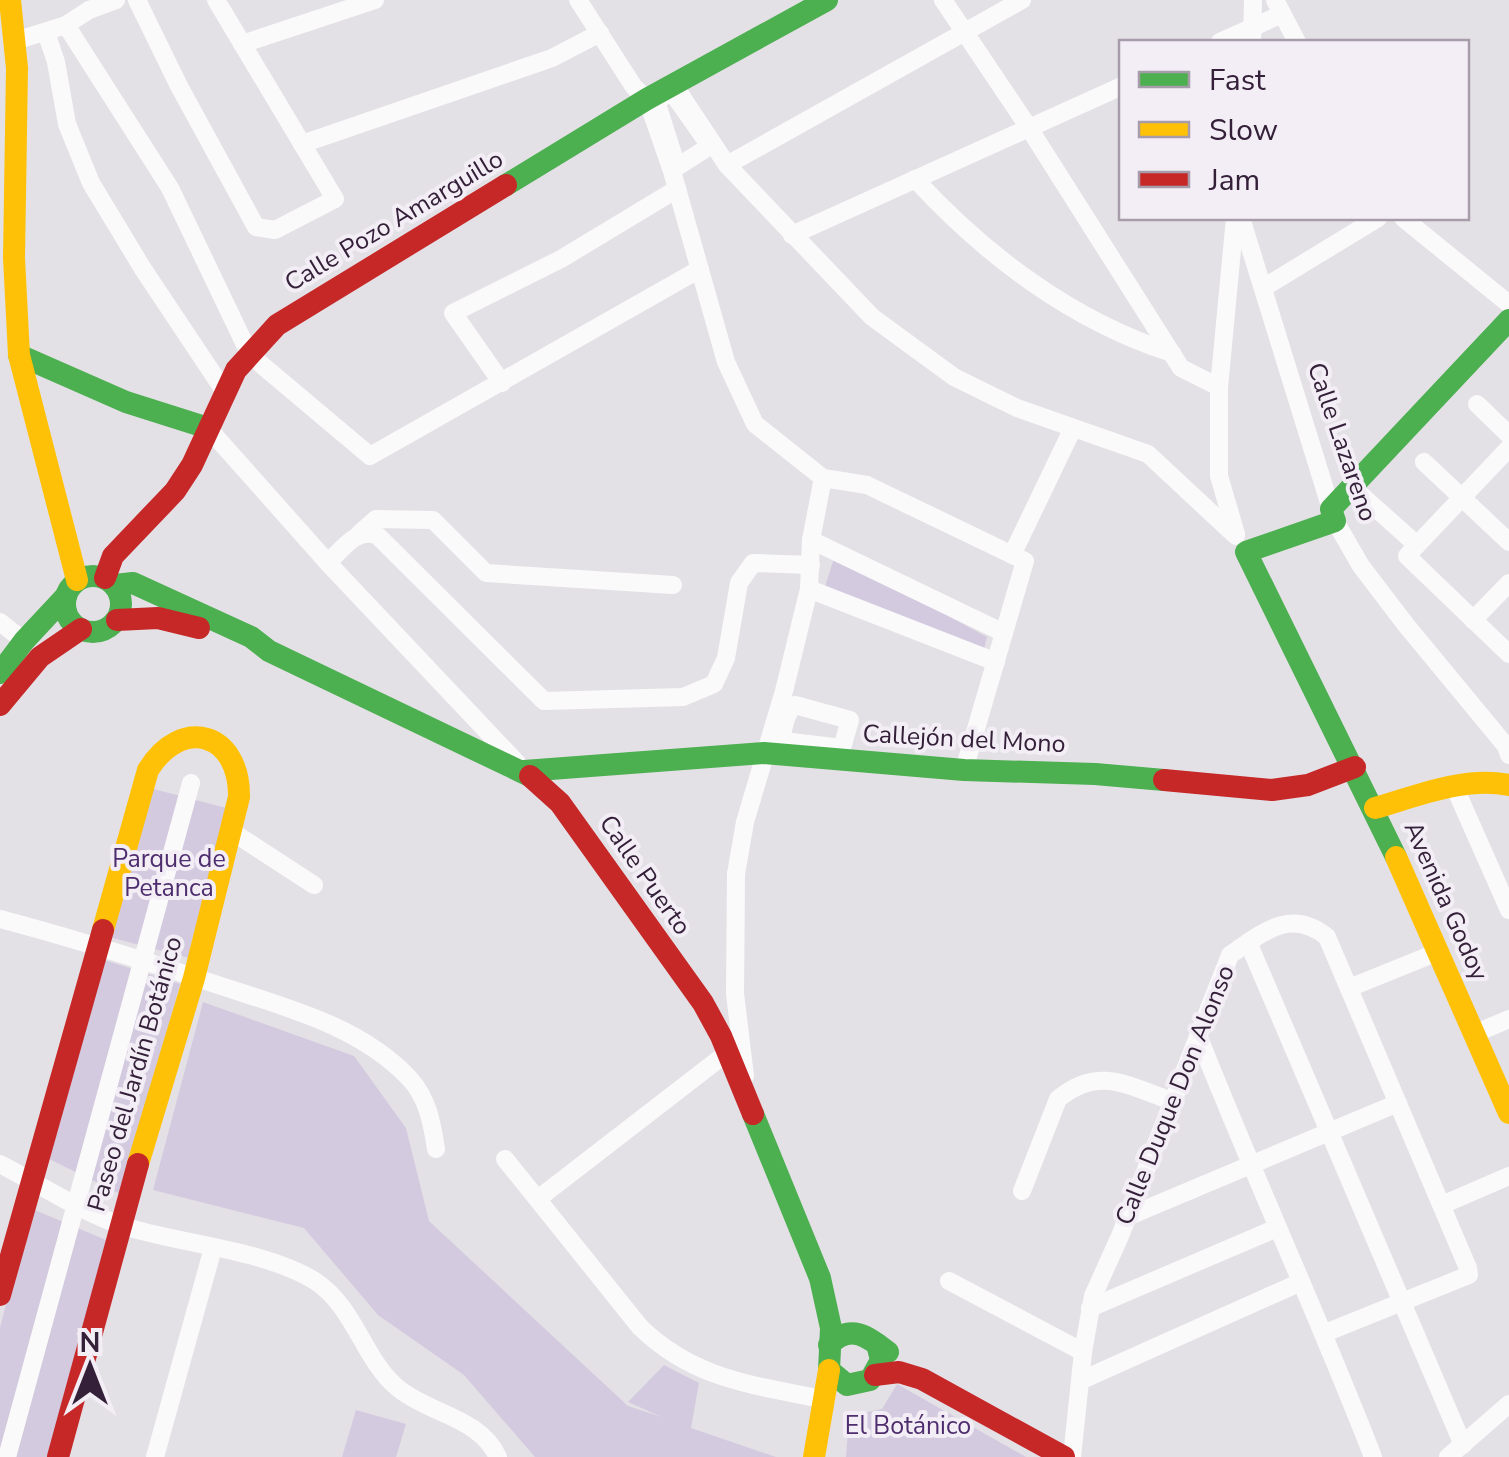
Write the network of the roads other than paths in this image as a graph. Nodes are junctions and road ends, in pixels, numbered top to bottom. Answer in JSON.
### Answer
{"nodes":[{"id":1,"x":10,"y":0,"type":"edge"},
{"id":2,"x":116,"y":0,"type":"edge"},
{"id":3,"x":137,"y":0,"type":"edge"},
{"id":4,"x":216,"y":0,"type":"edge"},
{"id":5,"x":375,"y":0,"type":"edge"},
{"id":6,"x":578,"y":0,"type":"edge"},
{"id":7,"x":827,"y":0,"type":"edge"},
{"id":8,"x":943,"y":0,"type":"edge"},
{"id":9,"x":1022,"y":0,"type":"edge"},
{"id":10,"x":1254,"y":0,"type":"edge"},
{"id":11,"x":1278,"y":7,"type":"edge"},
{"id":12,"x":66,"y":25,"type":"junction"},
{"id":13,"x":46,"y":32,"type":"junction"},
{"id":14,"x":964,"y":32,"type":"junction"},
{"id":15,"x":600,"y":33,"type":"junction"},
{"id":16,"x":1252,"y":35,"type":"edge"},
{"id":17,"x":1296,"y":40,"type":"edge"},
{"id":18,"x":16,"y":41,"type":"junction"},
{"id":19,"x":242,"y":44,"type":"junction"},
{"id":20,"x":8,"y":71,"type":"edge"},
{"id":21,"x":1119,"y":87,"type":"edge"},
{"id":22,"x":659,"y":95,"type":"junction"},
{"id":23,"x":1029,"y":128,"type":"junction"},
{"id":24,"x":302,"y":144,"type":"junction"},
{"id":25,"x":727,"y":165,"type":"junction"},
{"id":26,"x":915,"y":179,"type":"junction"},
{"id":27,"x":677,"y":189,"type":"junction"},
{"id":28,"x":1238,"y":220,"type":"edge"},
{"id":29,"x":1239,"y":220,"type":"edge"},
{"id":30,"x":1375,"y":220,"type":"edge"},
{"id":31,"x":1405,"y":220,"type":"edge"},
{"id":32,"x":792,"y":235,"type":"junction"},
{"id":33,"x":700,"y":270,"type":"junction"},
{"id":34,"x":1263,"y":288,"type":"junction"},
{"id":35,"x":1509,"y":304,"type":"edge"},
{"id":36,"x":1509,"y":320,"type":"edge"},
{"id":37,"x":9,"y":351,"type":"edge"},
{"id":38,"x":1172,"y":354,"type":"junction"},
{"id":39,"x":250,"y":355,"type":"junction"},
{"id":40,"x":502,"y":383,"type":"junction"},
{"id":41,"x":1219,"y":387,"type":"junction"},
{"id":42,"x":226,"y":392,"type":"junction"},
{"id":43,"x":1476,"y":404,"type":"dead end"},
{"id":44,"x":208,"y":428,"type":"junction"},
{"id":45,"x":1073,"y":428,"type":"junction"},
{"id":46,"x":1509,"y":434,"type":"edge"},
{"id":47,"x":1509,"y":448,"type":"edge"},
{"id":48,"x":1424,"y":462,"type":"dead end"},
{"id":49,"x":823,"y":478,"type":"junction"},
{"id":50,"x":1352,"y":487,"type":"junction"},
{"id":51,"x":1462,"y":498,"type":"junction"},
{"id":52,"x":1333,"y":515,"type":"junction"},
{"id":53,"x":360,"y":533,"type":"junction"},
{"id":54,"x":811,"y":540,"type":"junction"},
{"id":55,"x":1509,"y":542,"type":"edge"},
{"id":56,"x":1241,"y":544,"type":"junction"},
{"id":57,"x":1417,"y":545,"type":"junction"},
{"id":58,"x":1018,"y":558,"type":"junction"},
{"id":59,"x":328,"y":562,"type":"junction"},
{"id":60,"x":811,"y":565,"type":"junction"},
{"id":61,"x":110,"y":581,"type":"junction"},
{"id":62,"x":1509,"y":583,"type":"edge"},
{"id":63,"x":673,"y":585,"type":"dead end"},
{"id":64,"x":72,"y":588,"type":"junction"},
{"id":65,"x":809,"y":589,"type":"junction"},
{"id":66,"x":117,"y":620,"type":"junction"},
{"id":67,"x":1474,"y":620,"type":"junction"},
{"id":68,"x":0,"y":622,"type":"edge"},
{"id":69,"x":81,"y":629,"type":"junction"},
{"id":70,"x":1004,"y":633,"type":"junction"},
{"id":71,"x":24,"y":641,"type":"junction"},
{"id":72,"x":269,"y":651,"type":"junction"},
{"id":73,"x":1509,"y":654,"type":"edge"},
{"id":74,"x":996,"y":662,"type":"junction"},
{"id":75,"x":0,"y":672,"type":"edge"},
{"id":76,"x":784,"y":692,"type":"junction"},
{"id":77,"x":0,"y":705,"type":"edge"},
{"id":78,"x":764,"y":753,"type":"junction"},
{"id":79,"x":1509,"y":755,"type":"edge"},
{"id":80,"x":850,"y":760,"type":"junction"},
{"id":81,"x":566,"y":766,"type":"junction"},
{"id":82,"x":1355,"y":767,"type":"junction"},
{"id":83,"x":964,"y":770,"type":"junction"},
{"id":84,"x":524,"y":771,"type":"junction"},
{"id":85,"x":191,"y":783,"type":"dead end"},
{"id":86,"x":1509,"y":785,"type":"edge"},
{"id":87,"x":1455,"y":788,"type":"junction"},
{"id":88,"x":560,"y":803,"type":"junction"},
{"id":89,"x":1375,"y":808,"type":"junction"},
{"id":90,"x":230,"y":831,"type":"junction"},
{"id":91,"x":314,"y":885,"type":"dead end"},
{"id":92,"x":1509,"y":910,"type":"edge"},
{"id":93,"x":0,"y":919,"type":"edge"},
{"id":94,"x":1248,"y":942,"type":"junction"},
{"id":95,"x":98,"y":944,"type":"junction"},
{"id":96,"x":1438,"y":952,"type":"junction"},
{"id":97,"x":143,"y":960,"type":"junction"},
{"id":98,"x":194,"y":978,"type":"junction"},
{"id":99,"x":1349,"y":988,"type":"junction"},
{"id":100,"x":1509,"y":1019,"type":"edge"},
{"id":101,"x":1474,"y":1034,"type":"junction"},
{"id":102,"x":1198,"y":1035,"type":"junction"},
{"id":103,"x":728,"y":1052,"type":"junction"},
{"id":104,"x":742,"y":1086,"type":"junction"},
{"id":105,"x":1172,"y":1101,"type":"junction"},
{"id":106,"x":1398,"y":1103,"type":"junction"},
{"id":107,"x":1509,"y":1113,"type":"edge"},
{"id":108,"x":1330,"y":1131,"type":"junction"},
{"id":109,"x":436,"y":1149,"type":"dead end"},
{"id":110,"x":505,"y":1159,"type":"dead end"},
{"id":111,"x":0,"y":1164,"type":"edge"},
{"id":112,"x":1249,"y":1166,"type":"junction"},
{"id":113,"x":1509,"y":1176,"type":"edge"},
{"id":114,"x":32,"y":1181,"type":"junction"},
{"id":115,"x":1022,"y":1191,"type":"dead end"},
{"id":116,"x":539,"y":1198,"type":"junction"},
{"id":117,"x":76,"y":1203,"type":"junction"},
{"id":118,"x":1442,"y":1205,"type":"junction"},
{"id":119,"x":1127,"y":1217,"type":"junction"},
{"id":120,"x":120,"y":1226,"type":"junction"},
{"id":121,"x":1277,"y":1228,"type":"junction"},
{"id":122,"x":212,"y":1248,"type":"junction"},
{"id":123,"x":820,"y":1278,"type":"junction"},
{"id":124,"x":949,"y":1281,"type":"dead end"},
{"id":125,"x":1301,"y":1282,"type":"junction"},
{"id":126,"x":0,"y":1294,"type":"edge"},
{"id":127,"x":1403,"y":1302,"type":"junction"},
{"id":128,"x":1090,"y":1308,"type":"junction"},
{"id":129,"x":1326,"y":1334,"type":"junction"},
{"id":130,"x":870,"y":1338,"type":"junction"},
{"id":131,"x":829,"y":1345,"type":"junction"},
{"id":132,"x":1082,"y":1352,"type":"junction"},
{"id":133,"x":875,"y":1375,"type":"junction"},
{"id":134,"x":838,"y":1378,"type":"junction"},
{"id":135,"x":922,"y":1379,"type":"junction"},
{"id":136,"x":1082,"y":1380,"type":"junction"},
{"id":137,"x":826,"y":1400,"type":"junction"},
{"id":138,"x":1509,"y":1404,"type":"edge"},
{"id":139,"x":1455,"y":1451,"type":"edge"},
{"id":140,"x":7,"y":1457,"type":"edge"},
{"id":141,"x":58,"y":1457,"type":"edge"},
{"id":142,"x":154,"y":1457,"type":"edge"},
{"id":143,"x":498,"y":1457,"type":"edge"},
{"id":144,"x":814,"y":1457,"type":"edge"},
{"id":145,"x":1064,"y":1457,"type":"edge"},
{"id":146,"x":1072,"y":1457,"type":"edge"},
{"id":147,"x":1373,"y":1457,"type":"edge"}],
"edges":[{"from":1,"to":18,"type":"street"},
{"from":2,"to":12,"type":"street"},
{"from":3,"to":24,"type":"street"},
{"from":4,"to":19,"type":"street"},
{"from":5,"to":19,"type":"street"},
{"from":6,"to":15,"type":"street"},
{"from":7,"to":22,"type":"street","name":"Calle Pozo Amarguillo"},
{"from":8,"to":14,"type":"street"},
{"from":9,"to":14,"type":"street"},
{"from":10,"to":16,"type":"street"},
{"from":11,"to":16,"type":"street"},
{"from":11,"to":17,"type":"street"},
{"from":12,"to":13,"type":"street"},
{"from":12,"to":39,"type":"street"},
{"from":13,"to":18,"type":"street"},
{"from":13,"to":42,"type":"street"},
{"from":14,"to":23,"type":"street"},
{"from":14,"to":25,"type":"street"},
{"from":15,"to":22,"type":"street"},
{"from":15,"to":24,"type":"street"},
{"from":18,"to":20,"type":"street"},
{"from":19,"to":24,"type":"street"},
{"from":20,"to":37,"type":"street"},
{"from":21,"to":23,"type":"street"},
{"from":22,"to":25,"type":"street"},
{"from":22,"to":27,"type":"street"},
{"from":22,"to":39,"type":"street","name":"Calle Pozo Amarguillo"},
{"from":23,"to":26,"type":"street"},
{"from":23,"to":38,"type":"street"},
{"from":25,"to":32,"type":"street"},
{"from":26,"to":32,"type":"street"},
{"from":26,"to":38,"type":"street"},
{"from":27,"to":33,"type":"street"},
{"from":27,"to":40,"type":"street"},
{"from":28,"to":41,"type":"street"},
{"from":29,"to":34,"type":"street","name":"Calle Lazareno"},
{"from":30,"to":34,"type":"street"},
{"from":31,"to":35,"type":"street"},
{"from":32,"to":45,"type":"street"},
{"from":33,"to":40,"type":"street"},
{"from":33,"to":49,"type":"street"},
{"from":34,"to":52,"type":"street","name":"Calle Lazareno"},
{"from":36,"to":50,"type":"street"},
{"from":37,"to":44,"type":"street"},
{"from":37,"to":64,"type":"street"},
{"from":38,"to":41,"type":"street"},
{"from":39,"to":40,"type":"street"},
{"from":39,"to":42,"type":"street","name":"Calle Pozo Amarguillo"},
{"from":41,"to":56,"type":"street"},
{"from":42,"to":44,"type":"street","name":"Calle Pozo Amarguillo"},
{"from":43,"to":46,"type":"street"},
{"from":44,"to":59,"type":"street"},
{"from":44,"to":61,"type":"street","name":"Calle Pozo Amarguillo"},
{"from":45,"to":56,"type":"street"},
{"from":45,"to":58,"type":"street"},
{"from":47,"to":51,"type":"street"},
{"from":48,"to":51,"type":"street"},
{"from":49,"to":54,"type":"street"},
{"from":49,"to":58,"type":"street"},
{"from":50,"to":52,"type":"street"},
{"from":50,"to":57,"type":"street"},
{"from":51,"to":55,"type":"street"},
{"from":51,"to":57,"type":"street"},
{"from":52,"to":56,"type":"street"},
{"from":52,"to":79,"type":"street","name":"Calle Lazareno"},
{"from":53,"to":59,"type":"street"},
{"from":53,"to":60,"type":"street"},
{"from":53,"to":63,"type":"street"},
{"from":54,"to":60,"type":"street"},
{"from":54,"to":70,"type":"street"},
{"from":56,"to":82,"type":"street","name":"Avenida Godoy"},
{"from":57,"to":67,"type":"street"},
{"from":58,"to":70,"type":"street"},
{"from":59,"to":84,"type":"street"},
{"from":60,"to":65,"type":"street"},
{"from":61,"to":64,"type":"street"},
{"from":61,"to":66,"type":"street"},
{"from":61,"to":72,"type":"street","name":"Calle Puerto"},
{"from":62,"to":67,"type":"street"},
{"from":64,"to":69,"type":"street"},
{"from":64,"to":71,"type":"street"},
{"from":65,"to":74,"type":"street"},
{"from":65,"to":76,"type":"street"},
{"from":66,"to":69,"type":"street"},
{"from":66,"to":72,"type":"street","name":"Calle Puerto"},
{"from":67,"to":73,"type":"street"},
{"from":68,"to":71,"type":"street"},
{"from":69,"to":77,"type":"street"},
{"from":70,"to":74,"type":"street"},
{"from":71,"to":75,"type":"street"},
{"from":72,"to":84,"type":"street","name":"Calle Puerto"},
{"from":74,"to":83,"type":"street"},
{"from":76,"to":78,"type":"street"},
{"from":76,"to":80,"type":"street"},
{"from":78,"to":80,"type":"street","name":"Callejón del Mono"},
{"from":78,"to":81,"type":"street","name":"Callejón del Mono"},
{"from":78,"to":104,"type":"street"},
{"from":80,"to":83,"type":"street","name":"Callejón del Mono"},
{"from":81,"to":84,"type":"street","name":"Callejón del Mono"},
{"from":81,"to":88,"type":"street"},
{"from":82,"to":83,"type":"street","name":"Callejón del Mono"},
{"from":82,"to":89,"type":"street","name":"Avenida Godoy"},
{"from":84,"to":88,"type":"street","name":"Calle Puerto"},
{"from":85,"to":97,"type":"street"},
{"from":86,"to":87,"type":"street"},
{"from":87,"to":89,"type":"street"},
{"from":87,"to":92,"type":"street"},
{"from":88,"to":103,"type":"street","name":"Calle Puerto"},
{"from":89,"to":96,"type":"street","name":"Avenida Godoy"},
{"from":90,"to":91,"type":"street"},
{"from":90,"to":95,"type":"street","name":"Paseo del Jardín Botánico"},
{"from":90,"to":98,"type":"street","name":"Paseo del Jardín Botánico"},
{"from":93,"to":95,"type":"street"},
{"from":94,"to":99,"type":"street","name":"Calle Duque Don Alonso"},
{"from":94,"to":102,"type":"street","name":"Calle Duque Don Alonso"},
{"from":94,"to":108,"type":"street"},
{"from":95,"to":97,"type":"street"},
{"from":95,"to":114,"type":"street","name":"Paseo del Jardín Botánico"},
{"from":96,"to":99,"type":"street"},
{"from":96,"to":101,"type":"street","name":"Avenida Godoy"},
{"from":97,"to":98,"type":"street"},
{"from":97,"to":117,"type":"street"},
{"from":98,"to":109,"type":"street"},
{"from":98,"to":120,"type":"street","name":"Paseo del Jardín Botánico"},
{"from":99,"to":106,"type":"street","name":"Calle Duque Don Alonso"},
{"from":100,"to":101,"type":"street"},
{"from":101,"to":107,"type":"street","name":"Avenida Godoy"},
{"from":102,"to":105,"type":"street","name":"Calle Duque Don Alonso"},
{"from":102,"to":112,"type":"street"},
{"from":103,"to":104,"type":"street","name":"Calle Puerto"},
{"from":103,"to":116,"type":"street"},
{"from":104,"to":123,"type":"street","name":"Calle Puerto"},
{"from":105,"to":115,"type":"street"},
{"from":105,"to":119,"type":"street","name":"Calle Duque Don Alonso"},
{"from":106,"to":108,"type":"street"},
{"from":106,"to":118,"type":"street","name":"Calle Duque Don Alonso"},
{"from":108,"to":112,"type":"street"},
{"from":108,"to":127,"type":"street"},
{"from":110,"to":116,"type":"street"},
{"from":111,"to":114,"type":"street"},
{"from":112,"to":119,"type":"street"},
{"from":112,"to":121,"type":"street"},
{"from":113,"to":118,"type":"street"},
{"from":114,"to":117,"type":"street"},
{"from":114,"to":126,"type":"street","name":"Paseo del Jardín Botánico"},
{"from":116,"to":137,"type":"street"},
{"from":117,"to":120,"type":"street"},
{"from":117,"to":140,"type":"street"},
{"from":118,"to":127,"type":"street","name":"Calle Duque Don Alonso"},
{"from":119,"to":128,"type":"street","name":"Calle Duque Don Alonso"},
{"from":120,"to":122,"type":"street"},
{"from":120,"to":141,"type":"street","name":"Paseo del Jardín Botánico"},
{"from":121,"to":125,"type":"street"},
{"from":121,"to":128,"type":"street"},
{"from":122,"to":142,"type":"street"},
{"from":122,"to":143,"type":"street"},
{"from":123,"to":130,"type":"street","name":"Calle Puerto"},
{"from":123,"to":131,"type":"street","name":"Calle Puerto"},
{"from":124,"to":132,"type":"street"},
{"from":125,"to":129,"type":"street"},
{"from":125,"to":136,"type":"street"},
{"from":127,"to":129,"type":"street"},
{"from":127,"to":139,"type":"street"},
{"from":128,"to":132,"type":"street","name":"Calle Duque Don Alonso"},
{"from":129,"to":147,"type":"street"},
{"from":130,"to":131,"type":"street"},
{"from":130,"to":133,"type":"street"},
{"from":130,"to":135,"type":"street","name":"Calle Puerto"},
{"from":131,"to":134,"type":"street"},
{"from":132,"to":136,"type":"street","name":"Calle Duque Don Alonso"},
{"from":133,"to":134,"type":"street"},
{"from":133,"to":135,"type":"street","name":"Calle Puerto"},
{"from":134,"to":137,"type":"street"},
{"from":135,"to":145,"type":"street","name":"Calle Puerto"},
{"from":136,"to":146,"type":"street","name":"Calle Duque Don Alonso"},
{"from":137,"to":144,"type":"street"},
{"from":138,"to":139,"type":"street"}]}
